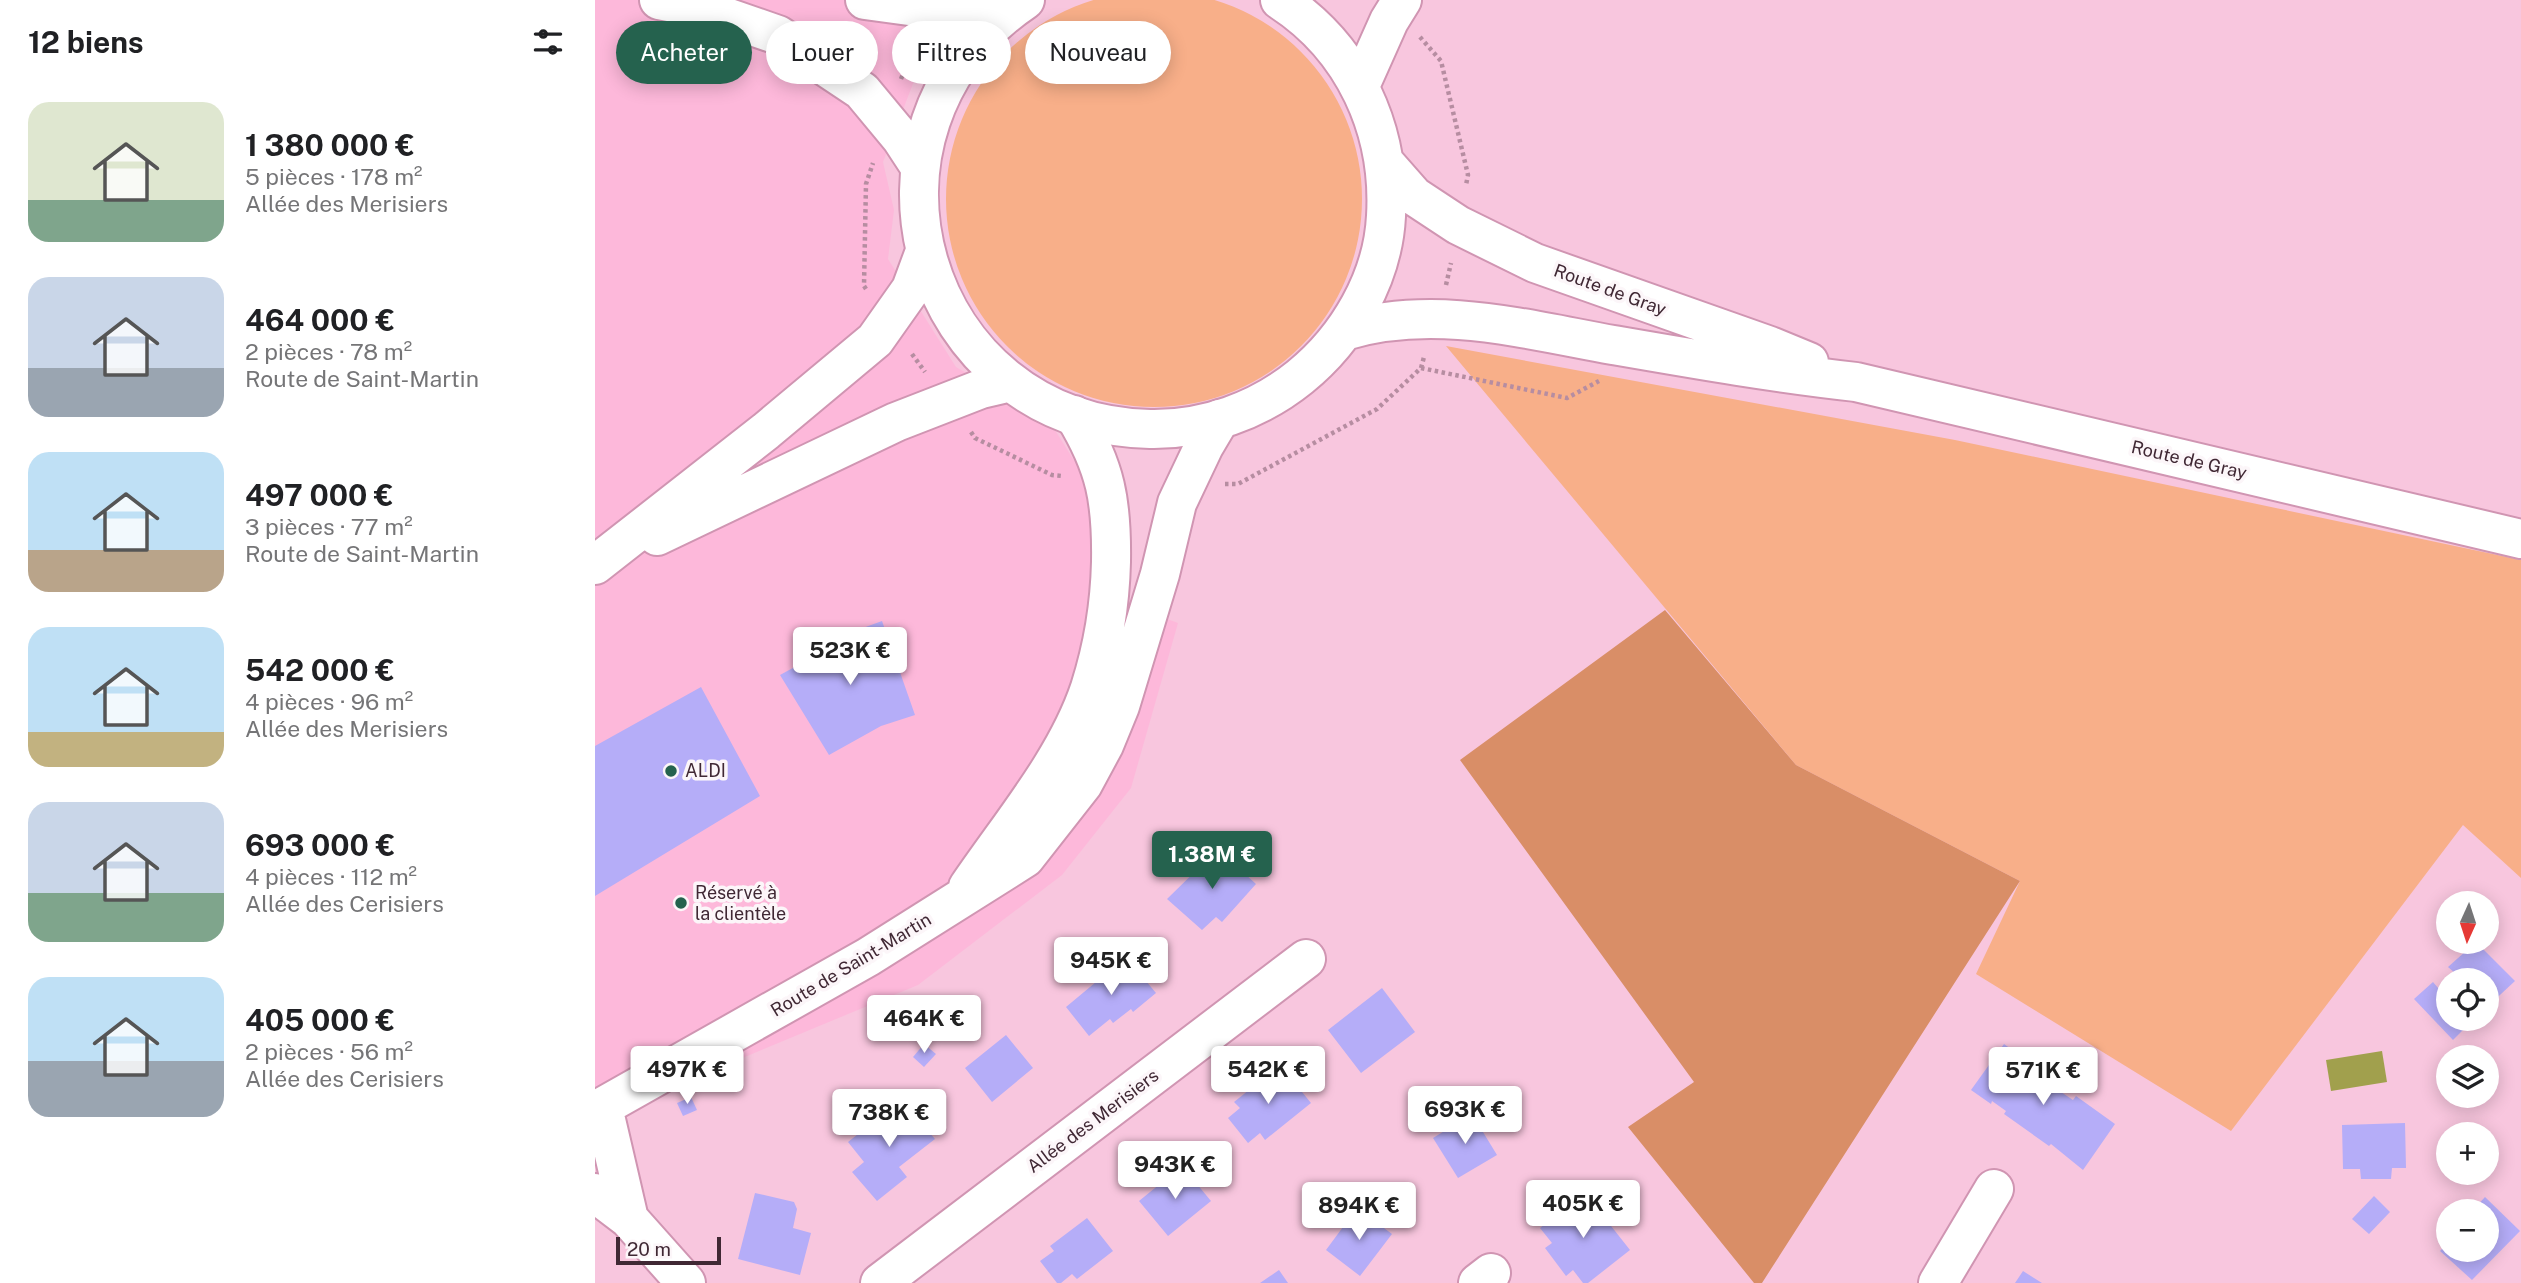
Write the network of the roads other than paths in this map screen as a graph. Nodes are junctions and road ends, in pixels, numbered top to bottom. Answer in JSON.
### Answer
{"nodes":[{"id":1,"x":659,"y":0,"type":"edge"},
{"id":2,"x":865,"y":0,"type":"edge"},
{"id":3,"x":1280,"y":0,"type":"edge"},
{"id":4,"x":1399,"y":5,"type":"edge"},
{"id":5,"x":1016,"y":6,"type":"edge"},
{"id":6,"x":1360,"y":86,"type":"junction"},
{"id":7,"x":1385,"y":163,"type":"junction"},
{"id":8,"x":920,"y":167,"type":"junction"},
{"id":9,"x":925,"y":251,"type":"junction"},
{"id":10,"x":1344,"y":331,"type":"junction"},
{"id":11,"x":1011,"y":382,"type":"junction"},
{"id":12,"x":1856,"y":382,"type":"junction"},
{"id":13,"x":1074,"y":415,"type":"junction"},
{"id":14,"x":1220,"y":419,"type":"junction"},
{"id":15,"x":2521,"y":539,"type":"edge"},
{"id":16,"x":595,"y":566,"type":"edge"},
{"id":17,"x":959,"y":901,"type":"junction"},
{"id":18,"x":1306,"y":959,"type":"dead end"},
{"id":19,"x":599,"y":1109,"type":"edge"},
{"id":20,"x":1994,"y":1189,"type":"dead end"},
{"id":21,"x":595,"y":1193,"type":"edge"},
{"id":22,"x":629,"y":1219,"type":"junction"},
{"id":23,"x":686,"y":1283,"type":"edge"},
{"id":24,"x":880,"y":1283,"type":"edge"},
{"id":25,"x":1937,"y":1283,"type":"edge"}],
"edges":[{"from":1,"to":8,"type":"main road"},
{"from":2,"to":5,"type":"main road"},
{"from":3,"to":6,"type":"main road"},
{"from":4,"to":6,"type":"main road"},
{"from":5,"to":8,"type":"main road"},
{"from":6,"to":7,"type":"main road"},
{"from":7,"to":10,"type":"main road"},
{"from":7,"to":12,"type":"main road","name":"Route de Gray"},
{"from":8,"to":9,"type":"main road"},
{"from":9,"to":11,"type":"main road"},
{"from":9,"to":16,"type":"main road"},
{"from":10,"to":12,"type":"main road","name":"Route de Gray"},
{"from":10,"to":14,"type":"main road"},
{"from":11,"to":13,"type":"main road"},
{"from":11,"to":16,"type":"main road"},
{"from":12,"to":15,"type":"main road","name":"Route de Gray"},
{"from":13,"to":14,"type":"main road"},
{"from":13,"to":17,"type":"main road"},
{"from":14,"to":17,"type":"main road","name":"Route de Saint-Martin"},
{"from":17,"to":19,"type":"main road","name":"Route de Saint-Martin"},
{"from":18,"to":24,"type":"main road","name":"Allée des Merisiers"},
{"from":19,"to":22,"type":"main road"},
{"from":20,"to":25,"type":"main road"},
{"from":21,"to":22,"type":"main road"},
{"from":22,"to":23,"type":"main road"}]}
